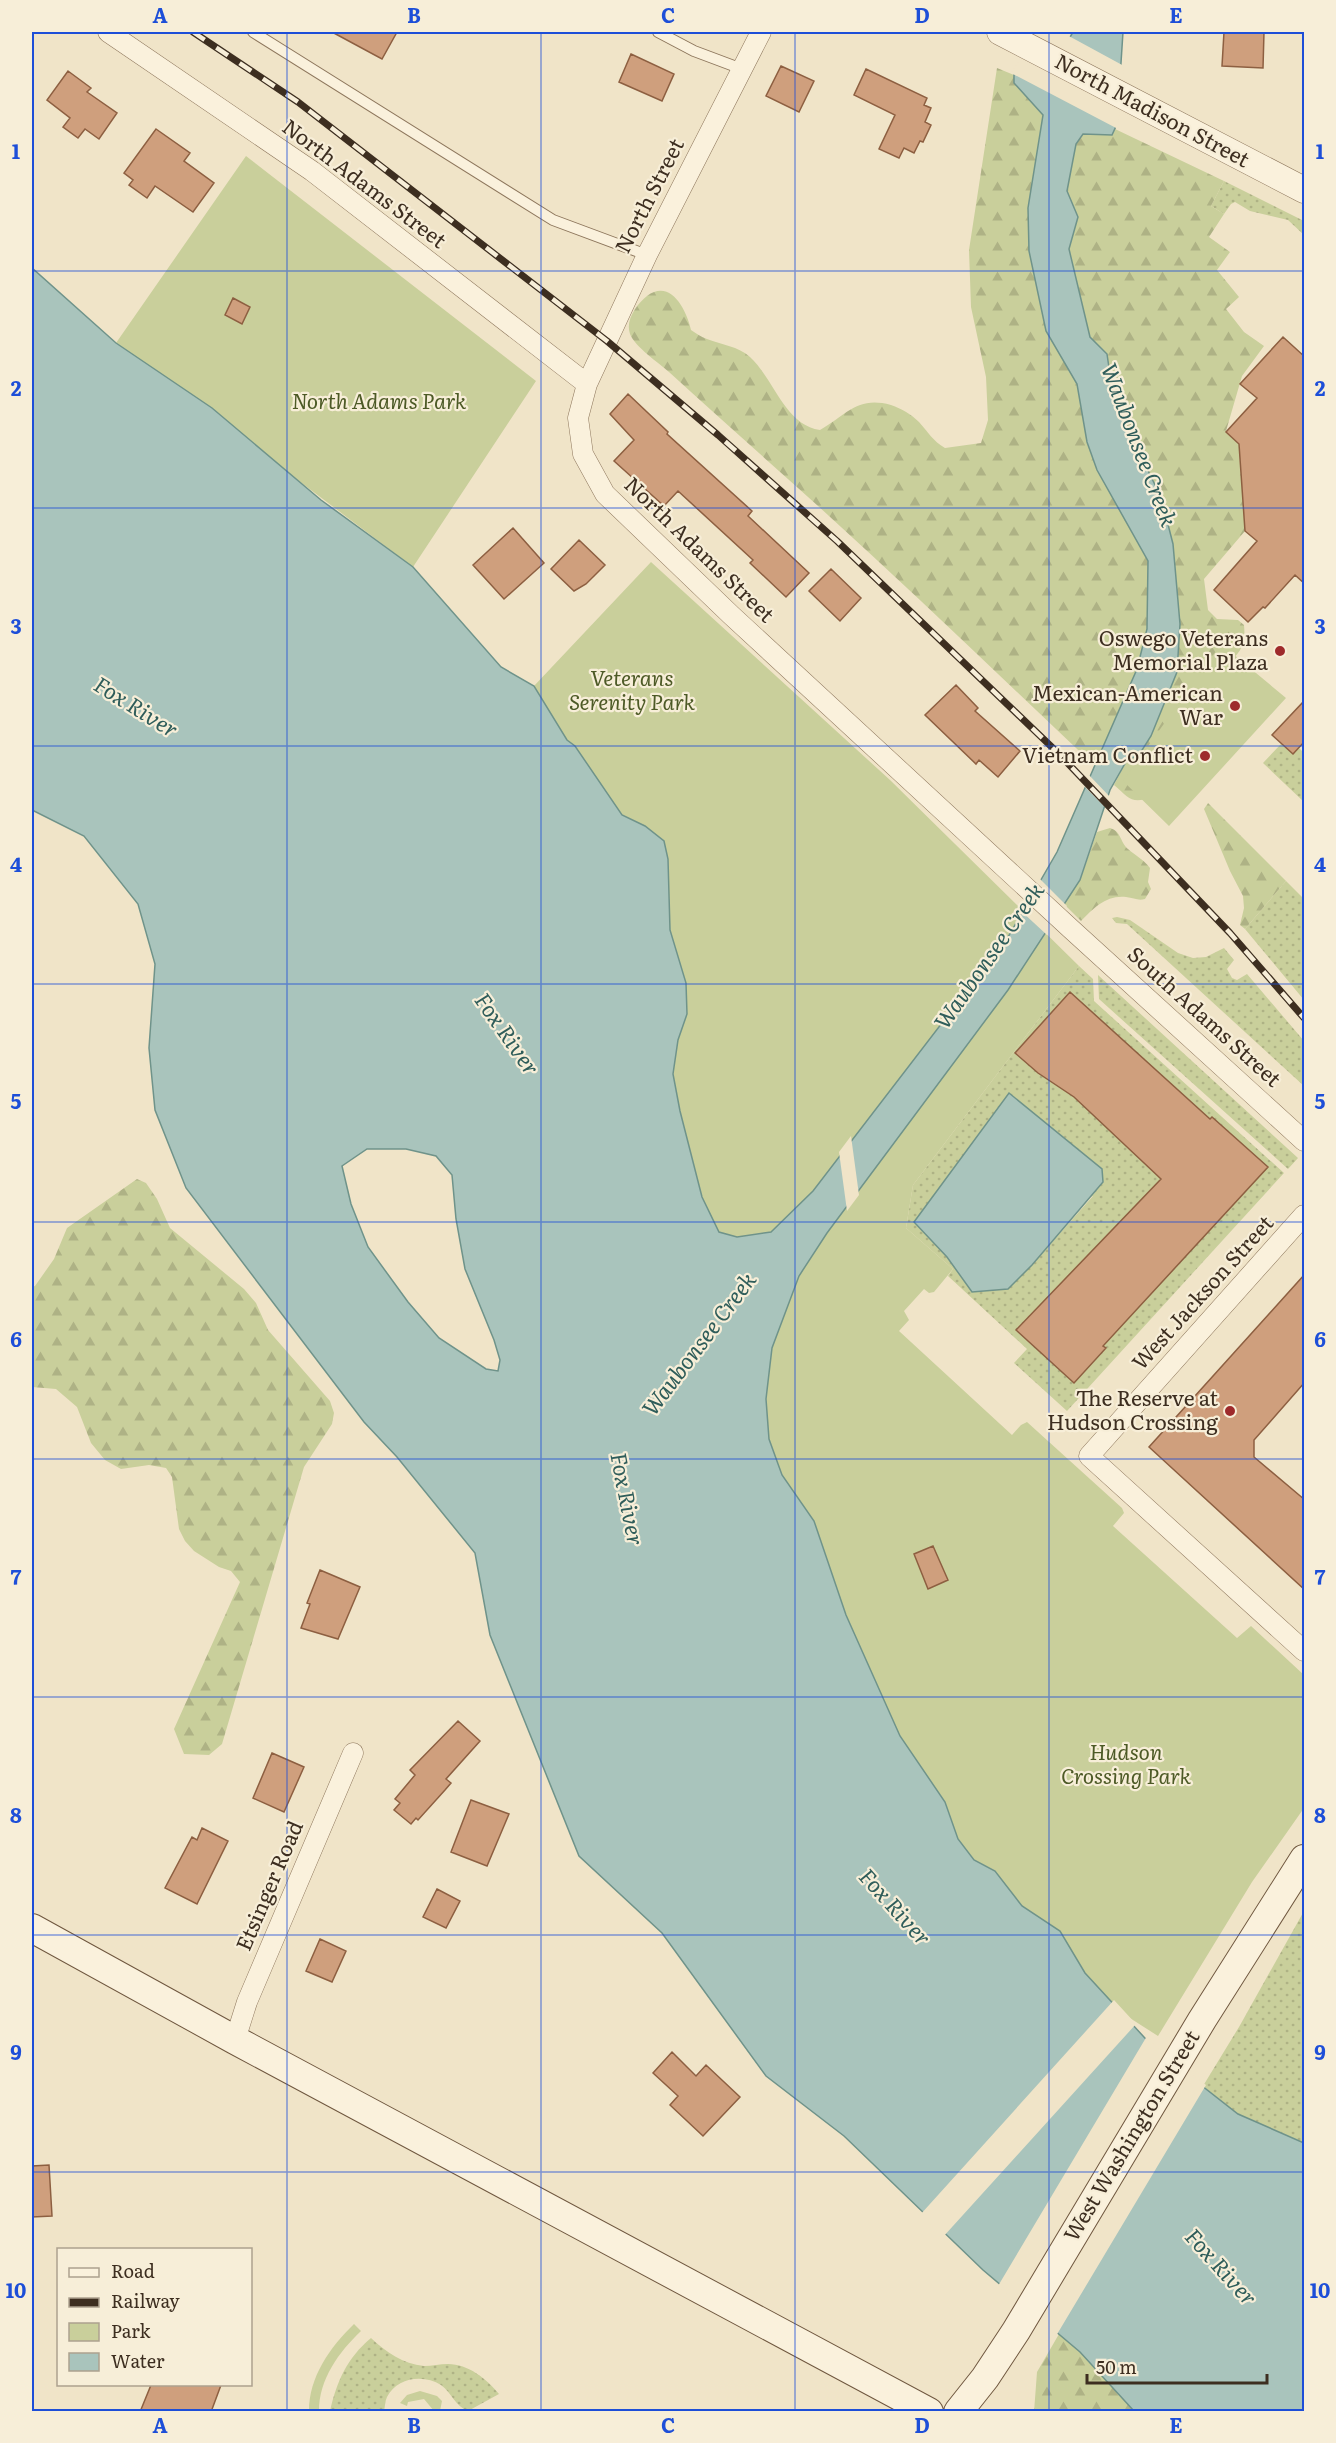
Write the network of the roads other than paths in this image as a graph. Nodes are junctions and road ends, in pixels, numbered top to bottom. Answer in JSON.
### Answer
{"nodes":[{"id":1,"x":108,"y":32,"type":"edge"},
{"id":2,"x":253,"y":32,"type":"edge"},
{"id":3,"x":658,"y":32,"type":"edge"},
{"id":4,"x":761,"y":32,"type":"edge"},
{"id":5,"x":1001,"y":32,"type":"edge"},
{"id":6,"x":742,"y":69,"type":"junction"},
{"id":7,"x":1305,"y":190,"type":"edge"},
{"id":8,"x":647,"y":255,"type":"junction"},
{"id":9,"x":587,"y":384,"type":"junction"},
{"id":10,"x":1071,"y":929,"type":"joint"},
{"id":11,"x":1305,"y":1141,"type":"edge"},
{"id":12,"x":1305,"y":1215,"type":"edge"},
{"id":13,"x":1305,"y":1651,"type":"edge"},
{"id":14,"x":353,"y":1753,"type":"dead end"},
{"id":15,"x":1305,"y":1859,"type":"edge"},
{"id":16,"x":32,"y":1928,"type":"edge"},
{"id":17,"x":235,"y":2040,"type":"junction"},
{"id":18,"x":929,"y":2412,"type":"edge"},
{"id":19,"x":958,"y":2412,"type":"edge"}],
"edges":[{"from":1,"to":9,"type":"street","name":"North Adams Street"},
{"from":2,"to":8,"type":"lane"},
{"from":3,"to":6,"type":"lane"},
{"from":4,"to":6,"type":"street","name":"North Street"},
{"from":5,"to":7,"type":"street","name":"North Madison Street"},
{"from":6,"to":8,"type":"street","name":"North Street"},
{"from":8,"to":9,"type":"street","name":"North Street"},
{"from":9,"to":10,"type":"street","name":"North Adams Street"},
{"from":10,"to":11,"type":"street","name":"South Adams Street"},
{"from":12,"to":13,"type":"street","name":"West Jackson Street"},
{"from":14,"to":17,"type":"street","name":"Etsinger Road"},
{"from":15,"to":19,"type":"main road","name":"West Washington Street"},
{"from":16,"to":17,"type":"main road"},
{"from":17,"to":18,"type":"main road"}]}
